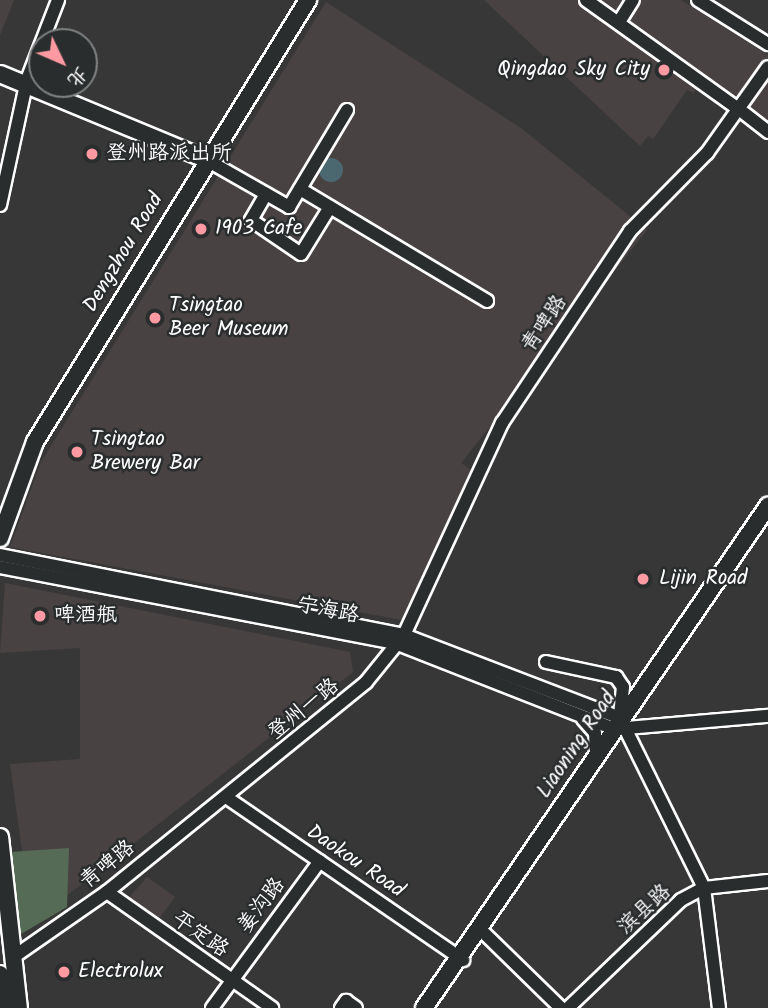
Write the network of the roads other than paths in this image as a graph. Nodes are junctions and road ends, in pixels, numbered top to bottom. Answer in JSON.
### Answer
{"nodes":[{"id":1,"x":58,"y":0,"type":"edge"},
{"id":2,"x":308,"y":0,"type":"edge"},
{"id":3,"x":586,"y":0,"type":"edge"},
{"id":4,"x":633,"y":0,"type":"edge"},
{"id":5,"x":698,"y":0,"type":"edge"},
{"id":6,"x":619,"y":22,"type":"junction"},
{"id":7,"x":768,"y":44,"type":"edge"},
{"id":8,"x":768,"y":67,"type":"edge"},
{"id":9,"x":0,"y":74,"type":"edge"},
{"id":10,"x":27,"y":80,"type":"junction"},
{"id":11,"x":346,"y":110,"type":"dead end"},
{"id":12,"x":768,"y":132,"type":"edge"},
{"id":13,"x":205,"y":159,"type":"junction"},
{"id":14,"x":300,"y":189,"type":"junction"},
{"id":15,"x":266,"y":194,"type":"junction"},
{"id":16,"x":0,"y":205,"type":"edge"},
{"id":17,"x":330,"y":207,"type":"junction"},
{"id":18,"x":487,"y":301,"type":"dead end"},
{"id":19,"x":768,"y":506,"type":"edge"},
{"id":20,"x":768,"y":524,"type":"edge"},
{"id":21,"x":0,"y":538,"type":"edge"},
{"id":22,"x":0,"y":555,"type":"edge"},
{"id":23,"x":0,"y":567,"type":"edge"},
{"id":24,"x":399,"y":639,"type":"junction"},
{"id":25,"x":546,"y":662,"type":"dead end"},
{"id":26,"x":580,"y":716,"type":"junction"},
{"id":27,"x":768,"y":716,"type":"edge"},
{"id":28,"x":620,"y":725,"type":"junction"},
{"id":29,"x":594,"y":760,"type":"junction"},
{"id":30,"x":226,"y":797,"type":"junction"},
{"id":31,"x":0,"y":837,"type":"edge"},
{"id":32,"x":320,"y":861,"type":"junction"},
{"id":33,"x":768,"y":881,"type":"edge"},
{"id":34,"x":704,"y":888,"type":"junction"},
{"id":35,"x":107,"y":892,"type":"junction"},
{"id":36,"x":0,"y":906,"type":"edge"},
{"id":37,"x":9,"y":931,"type":"junction"},
{"id":38,"x":483,"y":932,"type":"junction"},
{"id":39,"x":461,"y":958,"type":"junction"},
{"id":40,"x":6,"y":959,"type":"edge"},
{"id":41,"x":0,"y":974,"type":"edge"},
{"id":42,"x":231,"y":980,"type":"junction"},
{"id":43,"x":4,"y":1008,"type":"edge"},
{"id":44,"x":19,"y":1008,"type":"edge"},
{"id":45,"x":212,"y":1008,"type":"edge"},
{"id":46,"x":272,"y":1008,"type":"edge"},
{"id":47,"x":341,"y":1008,"type":"edge"},
{"id":48,"x":356,"y":1008,"type":"edge"},
{"id":49,"x":424,"y":1008,"type":"edge"},
{"id":50,"x":433,"y":1008,"type":"edge"},
{"id":51,"x":561,"y":1008,"type":"edge"},
{"id":52,"x":568,"y":1008,"type":"edge"},
{"id":53,"x":719,"y":1008,"type":"edge"}],
"edges":[{"from":1,"to":10,"type":"street"},
{"from":2,"to":13,"type":"main road","name":"Dengzhou Road"},
{"from":3,"to":6,"type":"street"},
{"from":4,"to":6,"type":"street"},
{"from":5,"to":7,"type":"street"},
{"from":6,"to":12,"type":"street"},
{"from":8,"to":24,"type":"street","name":"青啤路"},
{"from":9,"to":10,"type":"main road"},
{"from":10,"to":13,"type":"main road"},
{"from":10,"to":16,"type":"street"},
{"from":11,"to":14,"type":"street"},
{"from":13,"to":15,"type":"street"},
{"from":13,"to":21,"type":"main road","name":"Dengzhou Road"},
{"from":14,"to":15,"type":"street"},
{"from":14,"to":17,"type":"street"},
{"from":15,"to":17,"type":"street"},
{"from":17,"to":18,"type":"street"},
{"from":19,"to":28,"type":"main road","name":"Liaoning Road"},
{"from":20,"to":28,"type":"main road","name":"Liaoning Road"},
{"from":22,"to":24,"type":"street","name":"宁海路"},
{"from":23,"to":24,"type":"street","name":"宁海路"},
{"from":24,"to":26,"type":"street","name":"宁海路"},
{"from":24,"to":28,"type":"street","name":"宁海路"},
{"from":24,"to":30,"type":"street","name":"登州一路"},
{"from":25,"to":28,"type":"street"},
{"from":26,"to":28,"type":"street","name":"宁海路"},
{"from":26,"to":29,"type":"street"},
{"from":27,"to":28,"type":"street"},
{"from":28,"to":29,"type":"main road","name":"Liaoning Road"},
{"from":28,"to":34,"type":"street"},
{"from":28,"to":38,"type":"main road","name":"Liaoning Road"},
{"from":29,"to":39,"type":"main road","name":"Liaoning Road"},
{"from":30,"to":32,"type":"street","name":"Daokou Road"},
{"from":30,"to":35,"type":"street","name":"青啤路"},
{"from":31,"to":37,"type":"main road"},
{"from":32,"to":39,"type":"street","name":"Daokou Road"},
{"from":32,"to":42,"type":"street","name":"姜沟路"},
{"from":33,"to":34,"type":"street","name":"滨县路"},
{"from":34,"to":52,"type":"street","name":"滨县路"},
{"from":34,"to":53,"type":"street"},
{"from":35,"to":40,"type":"street","name":"青啤路"},
{"from":35,"to":42,"type":"street","name":"平定路"},
{"from":36,"to":37,"type":"main road"},
{"from":37,"to":40,"type":"main road"},
{"from":38,"to":39,"type":"main road","name":"Liaoning Road"},
{"from":38,"to":51,"type":"street"},
{"from":39,"to":49,"type":"main road","name":"Liaoning Road"},
{"from":39,"to":50,"type":"main road","name":"Liaoning Road"},
{"from":40,"to":44,"type":"main road"},
{"from":41,"to":43,"type":"main road"},
{"from":42,"to":45,"type":"street","name":"姜沟路"},
{"from":42,"to":46,"type":"street","name":"平定路"},
{"from":47,"to":48,"type":"street"}]}
